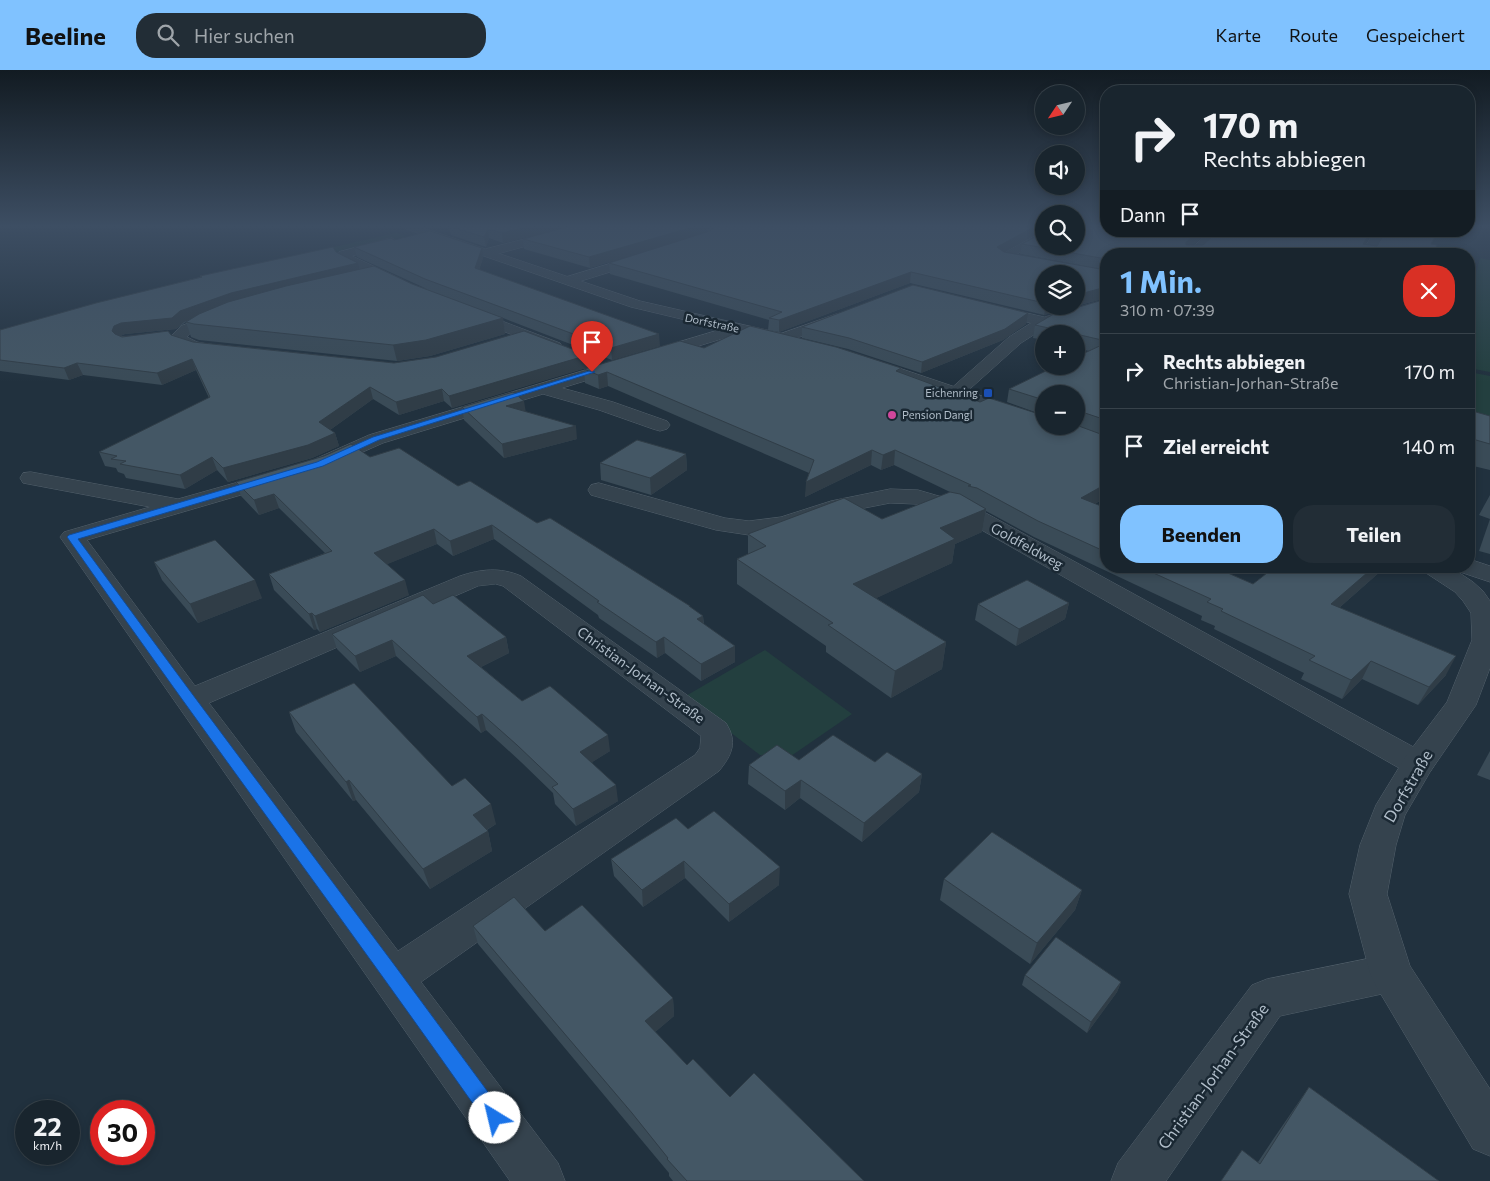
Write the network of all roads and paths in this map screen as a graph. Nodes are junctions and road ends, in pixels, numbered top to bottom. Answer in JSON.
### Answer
{"nodes":[{"id":1,"x":388,"y":279,"type":"edge"},
{"id":2,"x":562,"y":279,"type":"edge"},
{"id":3,"x":575,"y":279,"type":"edge"},
{"id":4,"x":568,"y":281,"type":"junction"},
{"id":5,"x":412,"y":290,"type":"edge"},
{"id":6,"x":978,"y":306,"type":"edge"},
{"id":7,"x":1100,"y":306,"type":"edge"},
{"id":8,"x":455,"y":307,"type":"edge"},
{"id":9,"x":239,"y":309,"type":"edge"},
{"id":10,"x":847,"y":314,"type":"edge"},
{"id":11,"x":1044,"y":322,"type":"junction"},
{"id":12,"x":739,"y":329,"type":"junction"},
{"id":13,"x":179,"y":335,"type":"junction"},
{"id":14,"x":526,"y":335,"type":"junction"},
{"id":15,"x":160,"y":338,"type":"edge"},
{"id":16,"x":782,"y":338,"type":"junction"},
{"id":17,"x":498,"y":343,"type":"edge"},
{"id":18,"x":808,"y":345,"type":"edge"},
{"id":19,"x":562,"y":349,"type":"edge"},
{"id":20,"x":224,"y":350,"type":"edge"},
{"id":21,"x":869,"y":363,"type":"edge"},
{"id":22,"x":541,"y":388,"type":"junction"},
{"id":23,"x":956,"y":392,"type":"junction"},
{"id":24,"x":1035,"y":420,"type":"edge"},
{"id":25,"x":660,"y":425,"type":"dead end"},
{"id":26,"x":31,"y":478,"type":"dead end"},
{"id":27,"x":599,"y":490,"type":"dead end"},
{"id":28,"x":179,"y":506,"type":"junction"},
{"id":29,"x":1456,"y":573,"type":"edge"},
{"id":30,"x":1477,"y":579,"type":"edge"},
{"id":31,"x":189,"y":700,"type":"junction"},
{"id":32,"x":1418,"y":764,"type":"junction"},
{"id":33,"x":1391,"y":973,"type":"junction"},
{"id":34,"x":394,"y":976,"type":"junction"},
{"id":35,"x":1490,"y":1132,"type":"edge"},
{"id":36,"x":540,"y":1181,"type":"edge"},
{"id":37,"x":1136,"y":1181,"type":"edge"}],
"edges":[{"from":1,"to":5,"type":"street"},
{"from":2,"to":4,"type":"street","name":"Dorfstraße"},
{"from":3,"to":4,"type":"street"},
{"from":4,"to":12,"type":"street","name":"Dorfstraße"},
{"from":6,"to":11,"type":"street"},
{"from":7,"to":11,"type":"street"},
{"from":8,"to":14,"type":"street"},
{"from":9,"to":13,"type":"street"},
{"from":10,"to":16,"type":"street"},
{"from":11,"to":23,"type":"street"},
{"from":12,"to":16,"type":"street","name":"Dorfstraße"},
{"from":12,"to":22,"type":"street"},
{"from":13,"to":15,"type":"street"},
{"from":13,"to":20,"type":"street"},
{"from":14,"to":17,"type":"street"},
{"from":14,"to":19,"type":"street"},
{"from":16,"to":18,"type":"street","name":"Dorfstraße"},
{"from":21,"to":23,"type":"street"},
{"from":22,"to":25,"type":"street"},
{"from":22,"to":28,"type":"street"},
{"from":23,"to":24,"type":"street"},
{"from":26,"to":28,"type":"street"},
{"from":27,"to":32,"type":"street","name":"Goldfeldweg"},
{"from":28,"to":31,"type":"street"},
{"from":29,"to":30,"type":"street","name":"Dorfstraße"},
{"from":30,"to":32,"type":"street","name":"Dorfstraße"},
{"from":31,"to":34,"type":"street"},
{"from":31,"to":34,"type":"street","name":"Christian-Jorhan-Straße"},
{"from":32,"to":33,"type":"street","name":"Dorfstraße"},
{"from":33,"to":35,"type":"street","name":"Dorfstraße"},
{"from":33,"to":37,"type":"street","name":"Christian-Jorhan-Straße"},
{"from":34,"to":36,"type":"street"}]}
